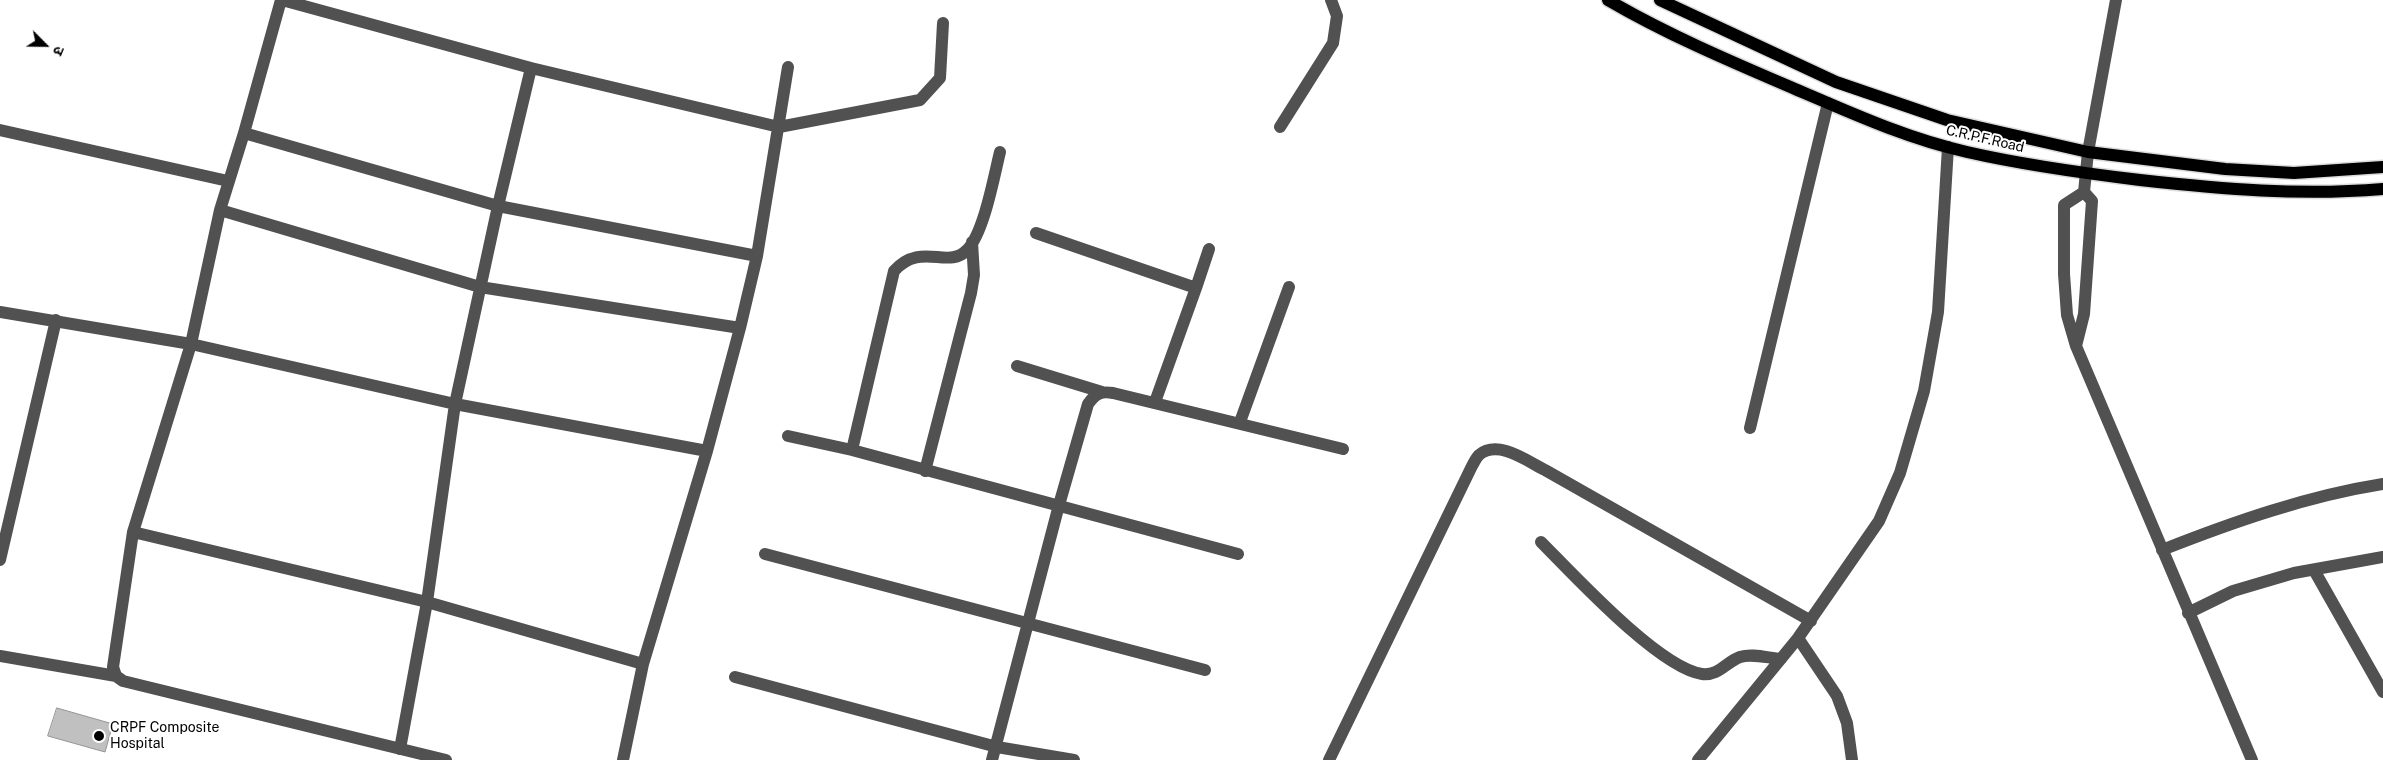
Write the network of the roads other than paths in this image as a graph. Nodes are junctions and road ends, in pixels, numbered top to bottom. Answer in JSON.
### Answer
{"nodes":[{"id":1,"x":281,"y":0,"type":"edge"},
{"id":2,"x":1331,"y":0,"type":"edge"},
{"id":3,"x":1608,"y":0,"type":"edge"},
{"id":4,"x":1660,"y":0,"type":"edge"},
{"id":5,"x":2116,"y":0,"type":"edge"},
{"id":6,"x":942,"y":23,"type":"dead end"},
{"id":7,"x":788,"y":67,"type":"dead end"},
{"id":8,"x":531,"y":68,"type":"junction"},
{"id":9,"x":1828,"y":104,"type":"junction"},
{"id":10,"x":778,"y":126,"type":"junction"},
{"id":11,"x":1280,"y":126,"type":"dead end"},
{"id":12,"x":0,"y":130,"type":"edge"},
{"id":13,"x":244,"y":133,"type":"junction"},
{"id":14,"x":1948,"y":147,"type":"junction"},
{"id":15,"x":1000,"y":152,"type":"dead end"},
{"id":16,"x":2088,"y":152,"type":"junction"},
{"id":17,"x":2383,"y":167,"type":"edge"},
{"id":18,"x":2086,"y":173,"type":"junction"},
{"id":19,"x":228,"y":181,"type":"junction"},
{"id":20,"x":2383,"y":189,"type":"edge"},
{"id":21,"x":2084,"y":192,"type":"junction"},
{"id":22,"x":498,"y":206,"type":"junction"},
{"id":23,"x":220,"y":210,"type":"junction"},
{"id":24,"x":1036,"y":233,"type":"dead end"},
{"id":25,"x":972,"y":242,"type":"junction"},
{"id":26,"x":1209,"y":248,"type":"dead end"},
{"id":27,"x":757,"y":256,"type":"junction"},
{"id":28,"x":480,"y":287,"type":"junction"},
{"id":29,"x":1290,"y":287,"type":"dead end"},
{"id":30,"x":1196,"y":288,"type":"junction"},
{"id":31,"x":0,"y":312,"type":"edge"},
{"id":32,"x":56,"y":320,"type":"junction"},
{"id":33,"x":740,"y":328,"type":"junction"},
{"id":34,"x":191,"y":344,"type":"junction"},
{"id":35,"x":2076,"y":346,"type":"junction"},
{"id":36,"x":1017,"y":366,"type":"dead end"},
{"id":37,"x":1102,"y":392,"type":"junction"},
{"id":38,"x":1155,"y":402,"type":"junction"},
{"id":39,"x":456,"y":404,"type":"junction"},
{"id":40,"x":1240,"y":422,"type":"junction"},
{"id":41,"x":1750,"y":428,"type":"dead end"},
{"id":42,"x":788,"y":436,"type":"dead end"},
{"id":43,"x":1343,"y":448,"type":"dead end"},
{"id":44,"x":852,"y":450,"type":"junction"},
{"id":45,"x":707,"y":451,"type":"junction"},
{"id":46,"x":926,"y":471,"type":"junction"},
{"id":47,"x":2383,"y":484,"type":"edge"},
{"id":48,"x":1059,"y":506,"type":"junction"},
{"id":49,"x":133,"y":532,"type":"junction"},
{"id":50,"x":1541,"y":542,"type":"dead end"},
{"id":51,"x":2162,"y":550,"type":"junction"},
{"id":52,"x":765,"y":554,"type":"dead end"},
{"id":53,"x":1238,"y":554,"type":"dead end"},
{"id":54,"x":2383,"y":557,"type":"edge"},
{"id":55,"x":0,"y":560,"type":"edge"},
{"id":56,"x":2314,"y":570,"type":"junction"},
{"id":57,"x":427,"y":602,"type":"junction"},
{"id":58,"x":2188,"y":613,"type":"junction"},
{"id":59,"x":1810,"y":621,"type":"junction"},
{"id":60,"x":1027,"y":623,"type":"junction"},
{"id":61,"x":1798,"y":638,"type":"junction"},
{"id":62,"x":0,"y":656,"type":"edge"},
{"id":63,"x":1781,"y":659,"type":"junction"},
{"id":64,"x":643,"y":664,"type":"junction"},
{"id":65,"x":1205,"y":670,"type":"dead end"},
{"id":66,"x":116,"y":676,"type":"junction"},
{"id":67,"x":735,"y":677,"type":"dead end"},
{"id":68,"x":2383,"y":692,"type":"edge"},
{"id":69,"x":997,"y":746,"type":"junction"},
{"id":70,"x":400,"y":749,"type":"junction"},
{"id":71,"x":446,"y":760,"type":"edge"},
{"id":72,"x":623,"y":760,"type":"edge"},
{"id":73,"x":992,"y":760,"type":"edge"},
{"id":74,"x":1074,"y":760,"type":"edge"},
{"id":75,"x":1329,"y":760,"type":"edge"},
{"id":76,"x":1698,"y":760,"type":"edge"},
{"id":77,"x":1852,"y":760,"type":"edge"},
{"id":78,"x":2252,"y":760,"type":"edge"}],
"edges":[{"from":1,"to":8,"type":"street"},
{"from":1,"to":13,"type":"street"},
{"from":2,"to":11,"type":"street"},
{"from":3,"to":9,"type":"main road","name":"C.R.P.F.Road"},
{"from":4,"to":16,"type":"main road","name":"C.R.P.F.Road"},
{"from":5,"to":16,"type":"street"},
{"from":6,"to":10,"type":"street"},
{"from":7,"to":10,"type":"street"},
{"from":8,"to":10,"type":"street"},
{"from":8,"to":22,"type":"street"},
{"from":9,"to":14,"type":"main road","name":"C.R.P.F.Road"},
{"from":9,"to":41,"type":"street"},
{"from":10,"to":27,"type":"street"},
{"from":12,"to":19,"type":"street"},
{"from":13,"to":19,"type":"street"},
{"from":13,"to":22,"type":"street"},
{"from":14,"to":18,"type":"main road","name":"C.R.P.F.Road"},
{"from":14,"to":59,"type":"street"},
{"from":15,"to":25,"type":"street"},
{"from":16,"to":17,"type":"main road","name":"C.R.P.F.Road"},
{"from":16,"to":18,"type":"street"},
{"from":18,"to":20,"type":"main road","name":"C.R.P.F.Road"},
{"from":18,"to":21,"type":"street"},
{"from":19,"to":23,"type":"street"},
{"from":21,"to":35,"type":"street"},
{"from":21,"to":35,"type":"street"},
{"from":22,"to":27,"type":"street"},
{"from":22,"to":28,"type":"street"},
{"from":23,"to":28,"type":"street"},
{"from":23,"to":34,"type":"street"},
{"from":24,"to":30,"type":"street"},
{"from":25,"to":44,"type":"street"},
{"from":25,"to":46,"type":"street"},
{"from":26,"to":30,"type":"street"},
{"from":27,"to":33,"type":"street"},
{"from":28,"to":33,"type":"street"},
{"from":28,"to":39,"type":"street"},
{"from":29,"to":40,"type":"street"},
{"from":30,"to":38,"type":"street"},
{"from":31,"to":32,"type":"street"},
{"from":32,"to":34,"type":"street"},
{"from":32,"to":55,"type":"street"},
{"from":33,"to":45,"type":"street"},
{"from":34,"to":39,"type":"street"},
{"from":34,"to":49,"type":"street"},
{"from":35,"to":51,"type":"street"},
{"from":36,"to":37,"type":"street"},
{"from":37,"to":38,"type":"street"},
{"from":37,"to":48,"type":"street"},
{"from":38,"to":40,"type":"street"},
{"from":39,"to":45,"type":"street"},
{"from":39,"to":57,"type":"street"},
{"from":40,"to":43,"type":"street"},
{"from":42,"to":44,"type":"street"},
{"from":44,"to":46,"type":"street"},
{"from":45,"to":64,"type":"street"},
{"from":46,"to":48,"type":"street"},
{"from":47,"to":51,"type":"street"},
{"from":48,"to":53,"type":"street"},
{"from":48,"to":60,"type":"street"},
{"from":49,"to":57,"type":"street"},
{"from":49,"to":66,"type":"street"},
{"from":50,"to":63,"type":"street"},
{"from":51,"to":58,"type":"street"},
{"from":52,"to":60,"type":"street"},
{"from":54,"to":56,"type":"street"},
{"from":56,"to":58,"type":"street"},
{"from":56,"to":68,"type":"street"},
{"from":57,"to":64,"type":"street"},
{"from":57,"to":70,"type":"street"},
{"from":58,"to":78,"type":"street"},
{"from":59,"to":61,"type":"street"},
{"from":59,"to":75,"type":"street"},
{"from":60,"to":65,"type":"street"},
{"from":60,"to":69,"type":"street"},
{"from":61,"to":63,"type":"street"},
{"from":61,"to":77,"type":"street"},
{"from":62,"to":66,"type":"street"},
{"from":63,"to":76,"type":"street"},
{"from":64,"to":72,"type":"street"},
{"from":66,"to":70,"type":"street"},
{"from":67,"to":69,"type":"street"},
{"from":69,"to":73,"type":"street"},
{"from":69,"to":74,"type":"street"},
{"from":70,"to":71,"type":"street"}]}
